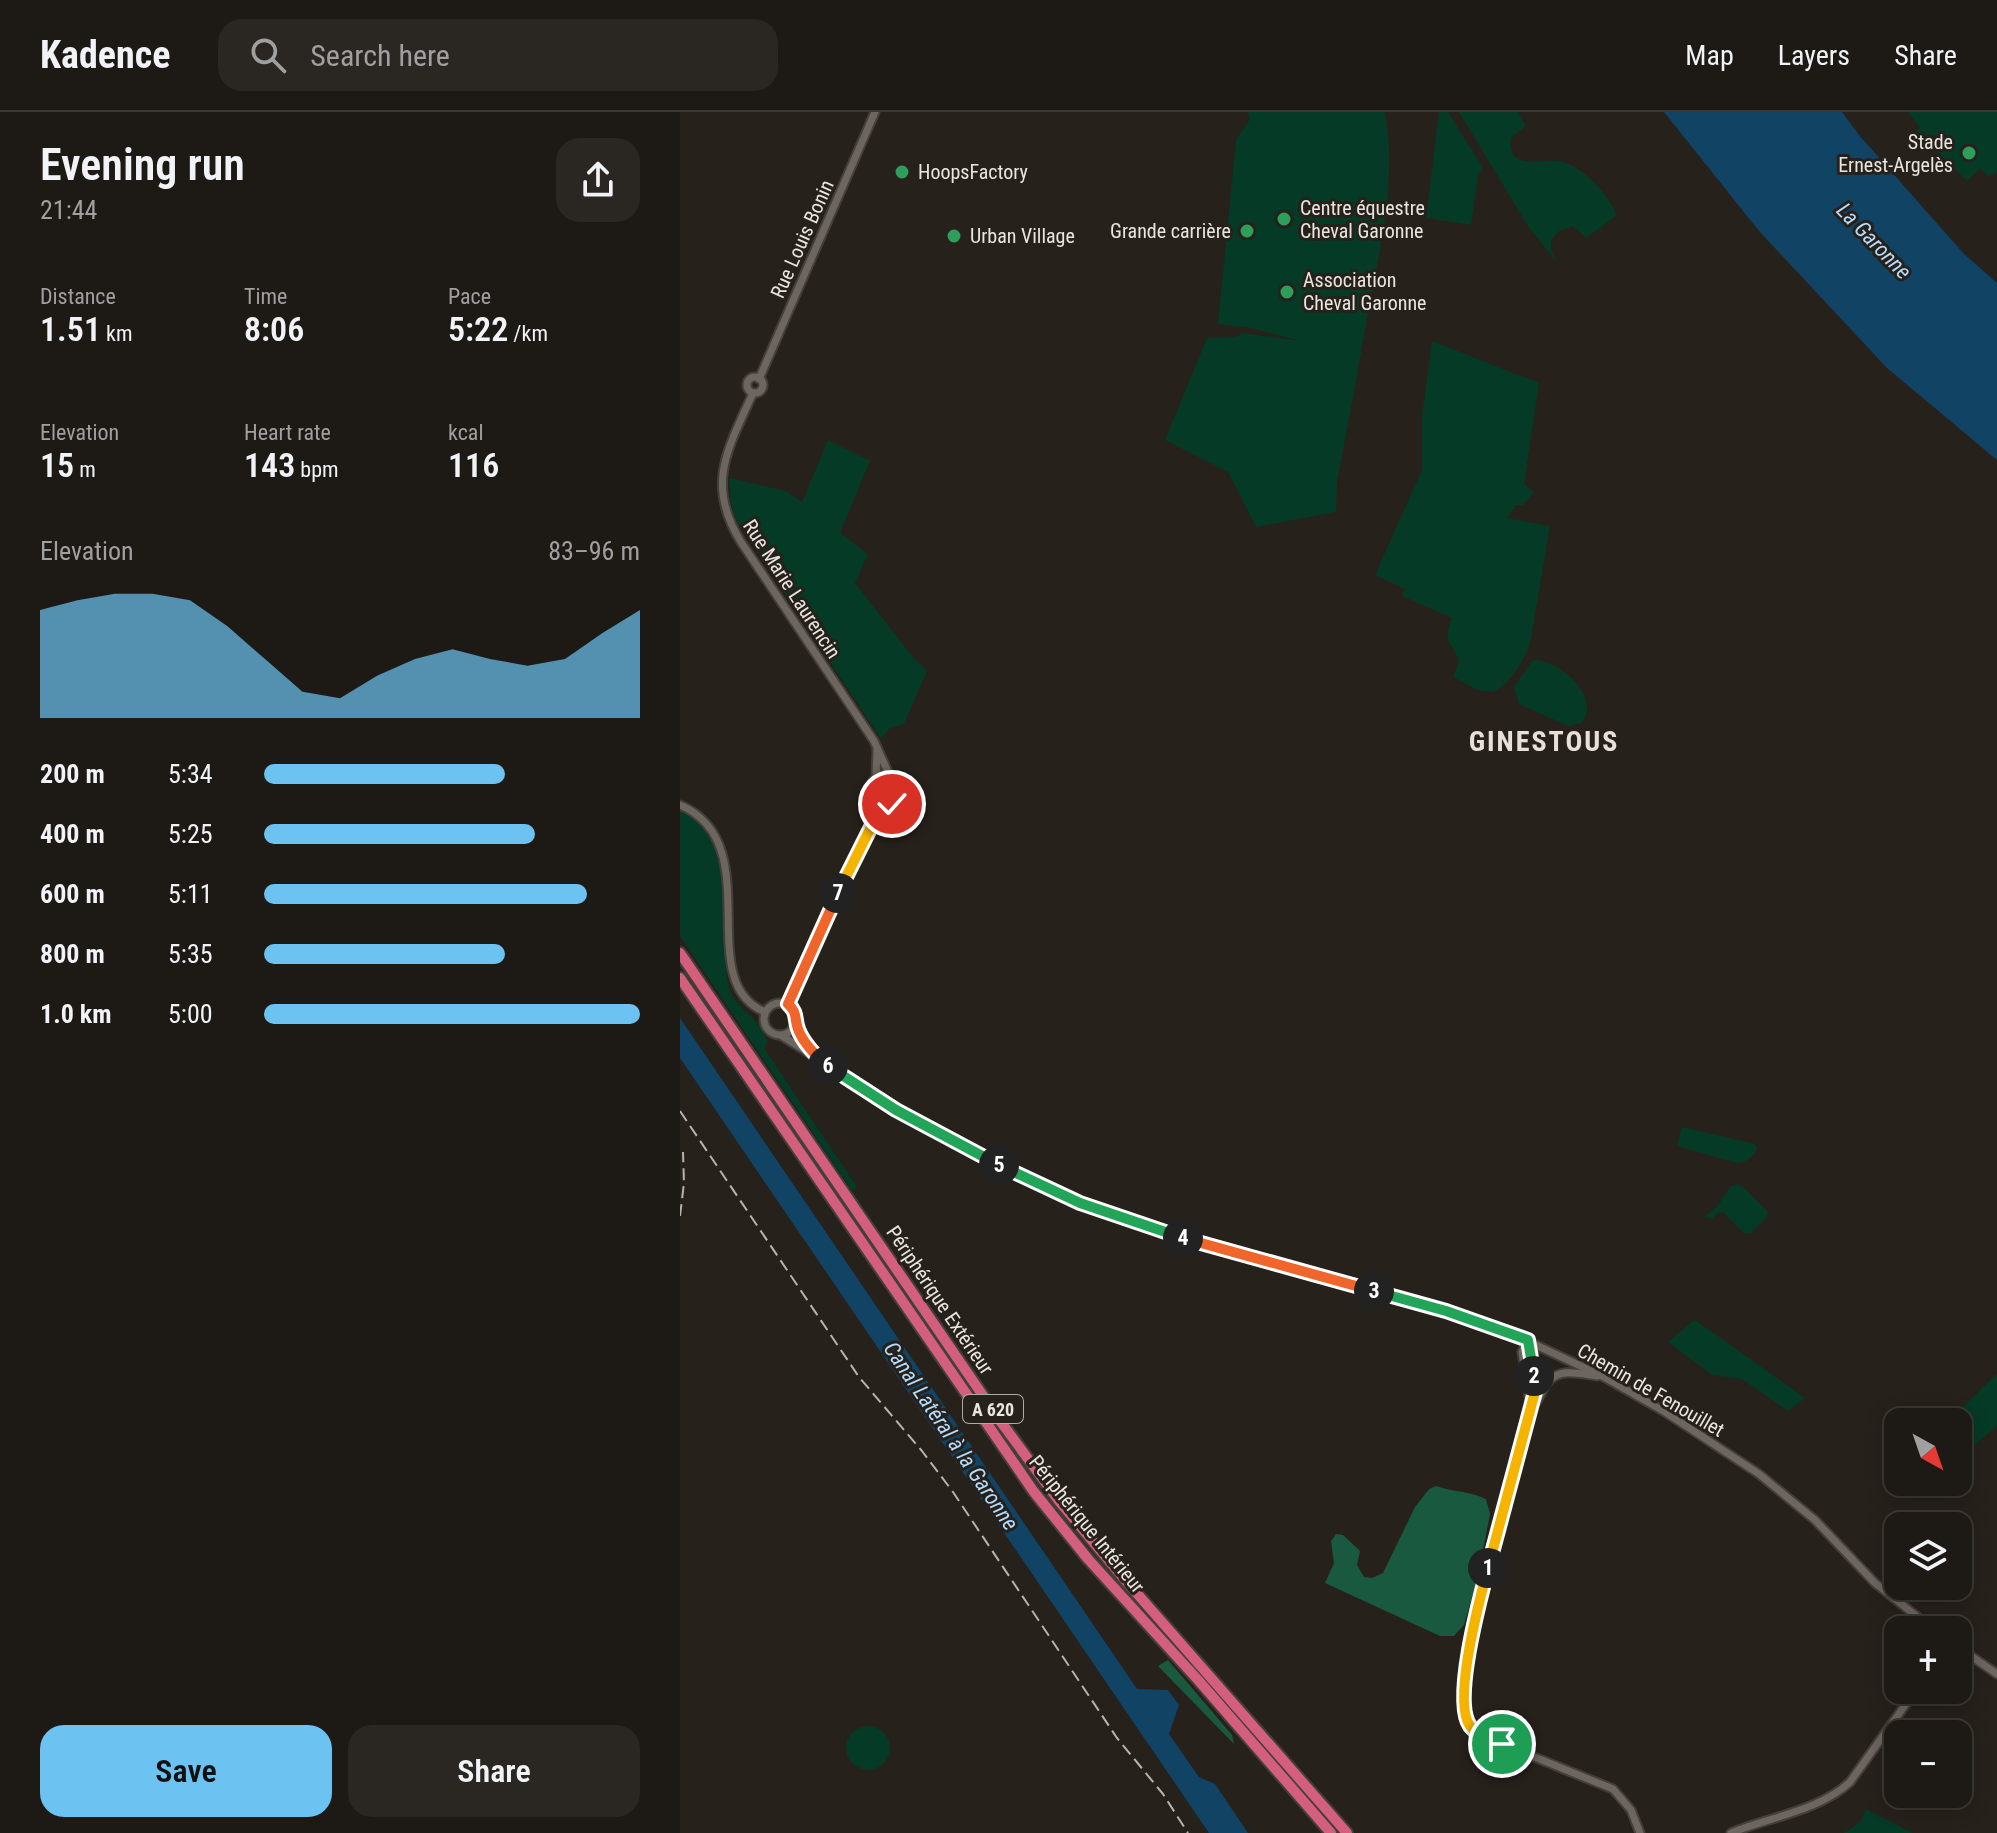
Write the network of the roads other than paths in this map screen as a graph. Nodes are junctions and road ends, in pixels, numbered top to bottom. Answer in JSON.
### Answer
{"nodes":[{"id":1,"x":875,"y":112,"type":"edge"},
{"id":2,"x":753,"y":393,"type":"joint"},
{"id":3,"x":877,"y":747,"type":"junction"},
{"id":4,"x":889,"y":774,"type":"junction"},
{"id":5,"x":875,"y":778,"type":"junction"},
{"id":6,"x":873,"y":799,"type":"junction"},
{"id":7,"x":680,"y":805,"type":"edge"},
{"id":8,"x":890,"y":805,"type":"junction"},
{"id":9,"x":871,"y":827,"type":"junction"},
{"id":10,"x":680,"y":953,"type":"edge"},
{"id":11,"x":680,"y":978,"type":"edge"},
{"id":12,"x":788,"y":1004,"type":"junction"},
{"id":13,"x":765,"y":1012,"type":"junction"},
{"id":14,"x":796,"y":1024,"type":"junction"},
{"id":15,"x":782,"y":1036,"type":"junction"},
{"id":16,"x":820,"y":1060,"type":"junction"},
{"id":17,"x":1528,"y":1340,"type":"junction"},
{"id":18,"x":1604,"y":1377,"type":"junction"},
{"id":19,"x":1530,"y":1410,"type":"junction"},
{"id":20,"x":1916,"y":1616,"type":"edge"},
{"id":21,"x":1972,"y":1657,"type":"edge"},
{"id":22,"x":1997,"y":1674,"type":"edge"},
{"id":23,"x":1906,"y":1704,"type":"edge"},
{"id":24,"x":1331,"y":1833,"type":"edge"},
{"id":25,"x":1347,"y":1833,"type":"edge"},
{"id":26,"x":1640,"y":1833,"type":"edge"},
{"id":27,"x":1731,"y":1833,"type":"edge"}],
"edges":[{"from":1,"to":2,"type":"street","name":"Rue Louis Bonin"},
{"from":2,"to":3,"type":"street","name":"Rue Marie Laurencin"},
{"from":3,"to":4,"type":"street","name":"Rue Marie Laurencin"},
{"from":3,"to":5,"type":"street"},
{"from":4,"to":5,"type":"street"},
{"from":4,"to":8,"type":"street"},
{"from":5,"to":6,"type":"street"},
{"from":6,"to":8,"type":"street"},
{"from":6,"to":9,"type":"street"},
{"from":7,"to":13,"type":"street"},
{"from":8,"to":9,"type":"street"},
{"from":9,"to":12,"type":"street"},
{"from":10,"to":25,"type":"highway","name":"Périphérique Extérieur","number":"A 620"},
{"from":11,"to":24,"type":"highway","name":"Périphérique Intérieur","number":"A 620"},
{"from":12,"to":13,"type":"street"},
{"from":12,"to":14,"type":"street"},
{"from":13,"to":15,"type":"street"},
{"from":14,"to":15,"type":"street"},
{"from":14,"to":16,"type":"street","name":"Chemin de Fenouillet"},
{"from":15,"to":16,"type":"street","name":"Chemin de Fenouillet"},
{"from":16,"to":17,"type":"street","name":"Chemin de Fenouillet"},
{"from":17,"to":18,"type":"street","name":"Chemin de Fenouillet"},
{"from":17,"to":19,"type":"street"},
{"from":18,"to":19,"type":"street"},
{"from":18,"to":20,"type":"street","name":"Chemin de Fenouillet"},
{"from":19,"to":26,"type":"street"},
{"from":21,"to":22,"type":"street"},
{"from":23,"to":27,"type":"street"}]}
